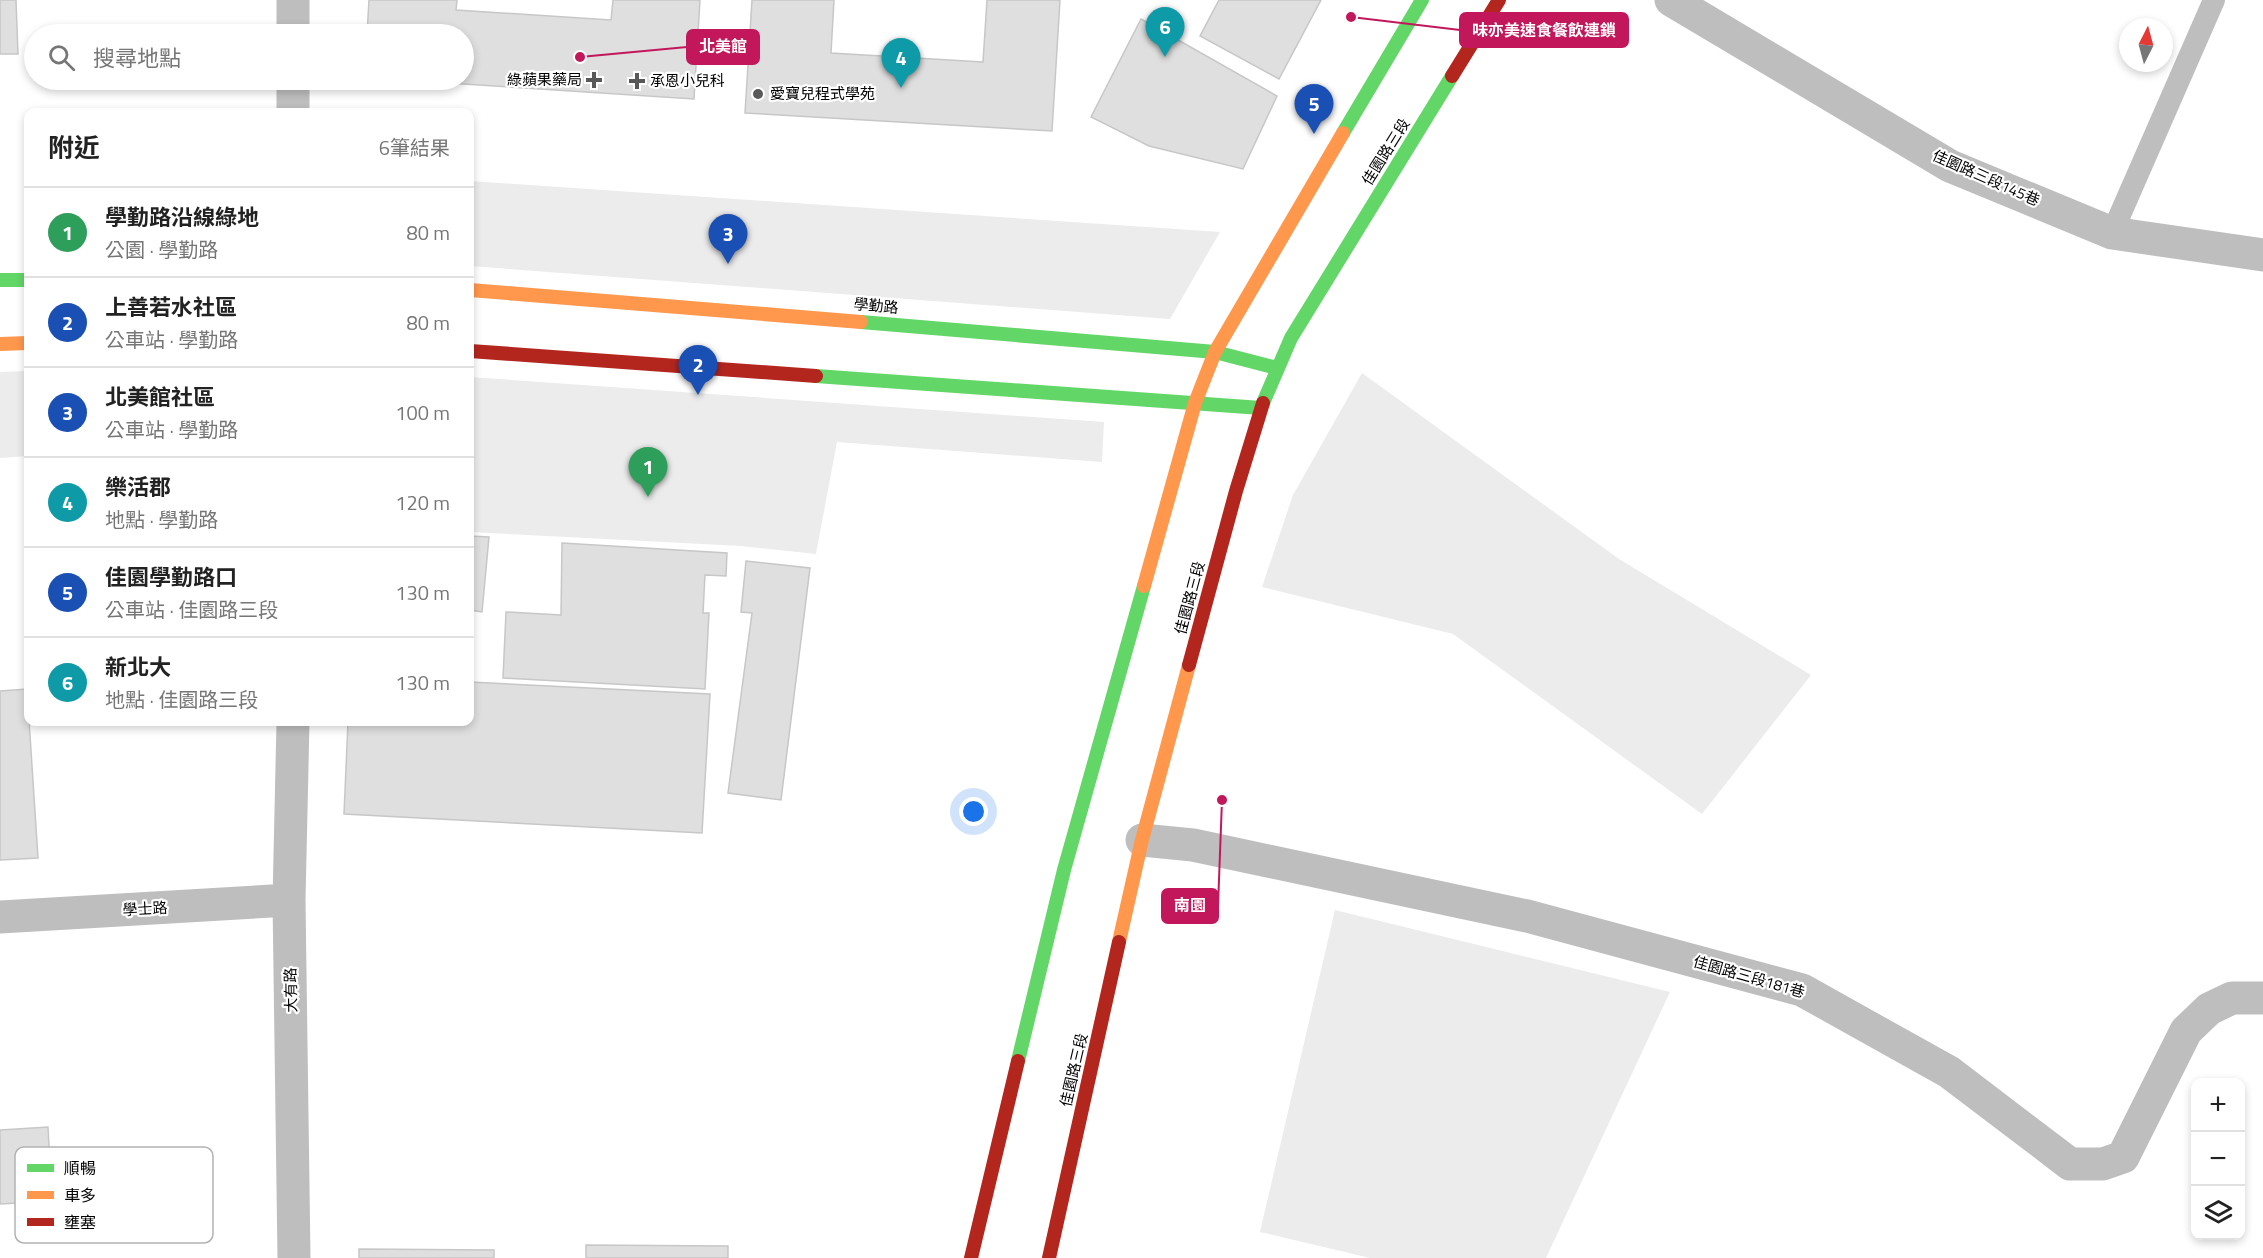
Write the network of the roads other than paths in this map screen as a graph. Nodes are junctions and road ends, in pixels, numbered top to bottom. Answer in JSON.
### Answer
{"nodes":[{"id":1,"x":293,"y":0,"type":"edge"},
{"id":2,"x":1422,"y":0,"type":"edge"},
{"id":3,"x":1499,"y":0,"type":"edge"},
{"id":4,"x":1671,"y":0,"type":"edge"},
{"id":5,"x":2214,"y":0,"type":"edge"},
{"id":6,"x":293,"y":24,"type":"edge"},
{"id":7,"x":293,"y":90,"type":"edge"},
{"id":8,"x":293,"y":108,"type":"edge"},
{"id":9,"x":2112,"y":232,"type":"junction"},
{"id":10,"x":2263,"y":255,"type":"edge"},
{"id":11,"x":0,"y":280,"type":"edge"},
{"id":12,"x":24,"y":280,"type":"edge"},
{"id":13,"x":474,"y":290,"type":"edge"},
{"id":14,"x":0,"y":344,"type":"edge"},
{"id":15,"x":24,"y":344,"type":"edge"},
{"id":16,"x":474,"y":351,"type":"edge"},
{"id":17,"x":1215,"y":352,"type":"junction"},
{"id":18,"x":1277,"y":369,"type":"junction"},
{"id":19,"x":1195,"y":403,"type":"junction"},
{"id":20,"x":1261,"y":408,"type":"junction"},
{"id":21,"x":292,"y":726,"type":"edge"},
{"id":22,"x":1142,"y":840,"type":"junction"},
{"id":23,"x":289,"y":900,"type":"junction"},
{"id":24,"x":0,"y":917,"type":"edge"},
{"id":25,"x":2263,"y":998,"type":"edge"},
{"id":26,"x":294,"y":1258,"type":"edge"},
{"id":27,"x":971,"y":1258,"type":"edge"},
{"id":28,"x":1049,"y":1258,"type":"edge"}],
"edges":[{"from":1,"to":6,"type":"street"},
{"from":2,"to":17,"type":"street"},
{"from":3,"to":18,"type":"street","name":"佳園路三段"},
{"from":4,"to":9,"type":"street","name":"佳園路三段145巷"},
{"from":5,"to":9,"type":"lane"},
{"from":7,"to":8,"type":"street"},
{"from":9,"to":10,"type":"street","name":"佳園路三段145巷"},
{"from":11,"to":12,"type":"street"},
{"from":13,"to":17,"type":"street","name":"學勤路"},
{"from":14,"to":15,"type":"street"},
{"from":16,"to":19,"type":"street"},
{"from":17,"to":18,"type":"street","name":"學勤路"},
{"from":17,"to":19,"type":"street"},
{"from":18,"to":20,"type":"street","name":"佳園路三段"},
{"from":19,"to":20,"type":"street"},
{"from":19,"to":27,"type":"street"},
{"from":20,"to":22,"type":"street","name":"佳園路三段"},
{"from":21,"to":23,"type":"street","name":"大有路"},
{"from":22,"to":25,"type":"street","name":"佳園路三段181巷"},
{"from":22,"to":28,"type":"street","name":"佳園路三段"},
{"from":23,"to":24,"type":"street","name":"學士路"},
{"from":23,"to":26,"type":"street","name":"大有路"}]}
